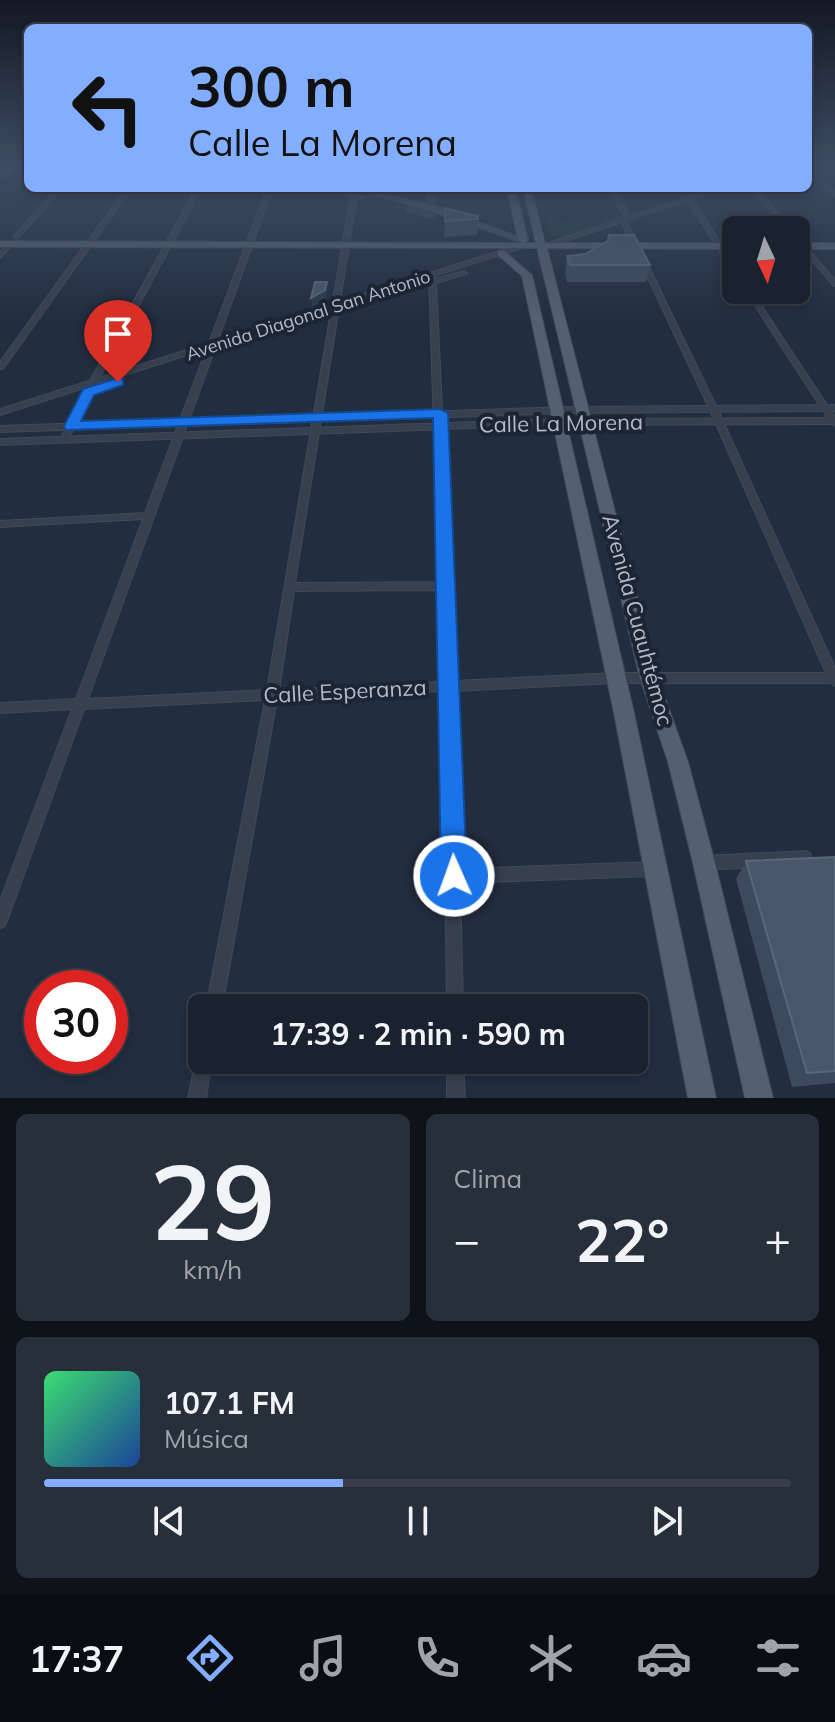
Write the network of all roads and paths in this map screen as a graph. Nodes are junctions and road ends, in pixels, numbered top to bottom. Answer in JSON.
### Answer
{"nodes":[{"id":1,"x":32,"y":217,"type":"edge"},
{"id":2,"x":108,"y":217,"type":"edge"},
{"id":3,"x":183,"y":217,"type":"edge"},
{"id":4,"x":258,"y":217,"type":"edge"},
{"id":5,"x":349,"y":217,"type":"edge"},
{"id":6,"x":447,"y":217,"type":"edge"},
{"id":7,"x":517,"y":217,"type":"edge"},
{"id":8,"x":535,"y":217,"type":"edge"},
{"id":9,"x":701,"y":217,"type":"edge"},
{"id":10,"x":625,"y":218,"type":"joint"},
{"id":11,"x":0,"y":237,"type":"edge"},
{"id":12,"x":567,"y":239,"type":"junction"},
{"id":13,"x":835,"y":239,"type":"edge"},
{"id":14,"x":810,"y":240,"type":"edge"},
{"id":15,"x":91,"y":241,"type":"junction"},
{"id":16,"x":170,"y":241,"type":"junction"},
{"id":17,"x":249,"y":241,"type":"junction"},
{"id":18,"x":722,"y":241,"type":"edge"},
{"id":19,"x":9,"y":242,"type":"edge"},
{"id":20,"x":345,"y":242,"type":"junction"},
{"id":21,"x":541,"y":242,"type":"junction"},
{"id":22,"x":717,"y":242,"type":"junction"},
{"id":23,"x":523,"y":243,"type":"junction"},
{"id":24,"x":634,"y":243,"type":"junction"},
{"id":25,"x":722,"y":243,"type":"edge"},
{"id":26,"x":810,"y":243,"type":"edge"},
{"id":27,"x":835,"y":246,"type":"edge"},
{"id":28,"x":722,"y":250,"type":"edge"},
{"id":29,"x":501,"y":253,"type":"junction"},
{"id":30,"x":810,"y":255,"type":"edge"},
{"id":31,"x":0,"y":256,"type":"edge"},
{"id":32,"x":464,"y":273,"type":"dead end"},
{"id":33,"x":432,"y":278,"type":"junction"},
{"id":34,"x":835,"y":284,"type":"edge"},
{"id":35,"x":758,"y":304,"type":"edge"},
{"id":36,"x":334,"y":310,"type":"junction"},
{"id":37,"x":211,"y":349,"type":"junction"},
{"id":38,"x":0,"y":367,"type":"edge"},
{"id":39,"x":90,"y":387,"type":"junction"},
{"id":40,"x":713,"y":408,"type":"junction"},
{"id":41,"x":830,"y":408,"type":"edge"},
{"id":42,"x":0,"y":412,"type":"edge"},
{"id":43,"x":440,"y":413,"type":"junction"},
{"id":44,"x":558,"y":416,"type":"junction"},
{"id":45,"x":586,"y":416,"type":"junction"},
{"id":46,"x":317,"y":418,"type":"junction"},
{"id":47,"x":0,"y":420,"type":"edge"},
{"id":48,"x":718,"y":421,"type":"junction"},
{"id":49,"x":184,"y":422,"type":"junction"},
{"id":50,"x":835,"y":422,"type":"edge"},
{"id":51,"x":71,"y":426,"type":"junction"},
{"id":52,"x":441,"y":427,"type":"junction"},
{"id":53,"x":0,"y":429,"type":"edge"},
{"id":54,"x":315,"y":431,"type":"junction"},
{"id":55,"x":179,"y":437,"type":"junction"},
{"id":56,"x":64,"y":440,"type":"junction"},
{"id":57,"x":0,"y":442,"type":"edge"},
{"id":58,"x":149,"y":516,"type":"junction"},
{"id":59,"x":0,"y":524,"type":"edge"},
{"id":60,"x":446,"y":586,"type":"junction"},
{"id":61,"x":289,"y":587,"type":"junction"},
{"id":62,"x":616,"y":678,"type":"junction"},
{"id":63,"x":649,"y":678,"type":"junction"},
{"id":64,"x":834,"y":679,"type":"edge"},
{"id":65,"x":449,"y":686,"type":"junction"},
{"id":66,"x":272,"y":694,"type":"junction"},
{"id":67,"x":80,"y":704,"type":"junction"},
{"id":68,"x":0,"y":708,"type":"edge"},
{"id":69,"x":820,"y":858,"type":"edge"},
{"id":70,"x":704,"y":863,"type":"junction"},
{"id":71,"x":653,"y":869,"type":"junction"},
{"id":72,"x":454,"y":876,"type":"junction"},
{"id":73,"x":0,"y":921,"type":"edge"},
{"id":74,"x":217,"y":994,"type":"edge"},
{"id":75,"x":455,"y":994,"type":"edge"},
{"id":76,"x":201,"y":1074,"type":"edge"},
{"id":77,"x":455,"y":1074,"type":"edge"},
{"id":78,"x":197,"y":1098,"type":"edge"},
{"id":79,"x":456,"y":1098,"type":"edge"},
{"id":80,"x":702,"y":1098,"type":"edge"},
{"id":81,"x":759,"y":1098,"type":"edge"}],
"edges":[{"from":1,"to":19,"type":"street"},
{"from":2,"to":15,"type":"street"},
{"from":3,"to":16,"type":"street"},
{"from":4,"to":17,"type":"street"},
{"from":5,"to":20,"type":"street"},
{"from":6,"to":23,"type":"main road"},
{"from":7,"to":23,"type":"main road"},
{"from":8,"to":21,"type":"main road","name":"Avenida Cuauhtémoc"},
{"from":9,"to":22,"type":"street"},
{"from":10,"to":12,"type":"street"},
{"from":10,"to":24,"type":"street"},
{"from":11,"to":19,"type":"main road"},
{"from":12,"to":21,"type":"main road"},
{"from":12,"to":24,"type":"main road"},
{"from":13,"to":14,"type":"main road"},
{"from":15,"to":16,"type":"main road"},
{"from":15,"to":19,"type":"main road"},
{"from":15,"to":38,"type":"street"},
{"from":16,"to":17,"type":"main road"},
{"from":16,"to":39,"type":"street"},
{"from":17,"to":20,"type":"main road"},
{"from":17,"to":37,"type":"street"},
{"from":18,"to":22,"type":"main road"},
{"from":19,"to":31,"type":"street"},
{"from":20,"to":23,"type":"main road"},
{"from":20,"to":36,"type":"street"},
{"from":21,"to":23,"type":"main road"},
{"from":21,"to":24,"type":"main road"},
{"from":21,"to":45,"type":"main road","name":"Avenida Cuauhtémoc"},
{"from":22,"to":24,"type":"main road"},
{"from":22,"to":25,"type":"main road"},
{"from":22,"to":28,"type":"street"},
{"from":23,"to":29,"type":"street","name":"Avenida Diagonal San Antonio"},
{"from":24,"to":40,"type":"street"},
{"from":26,"to":27,"type":"main road"},
{"from":29,"to":33,"type":"street","name":"Avenida Diagonal San Antonio"},
{"from":29,"to":44,"type":"main road","name":"Avenida Cuauhtémoc"},
{"from":30,"to":34,"type":"street"},
{"from":32,"to":33,"type":"street","name":"Avenida Diagonal San Antonio"},
{"from":33,"to":36,"type":"street","name":"Avenida Diagonal San Antonio"},
{"from":33,"to":43,"type":"street"},
{"from":35,"to":41,"type":"street"},
{"from":36,"to":37,"type":"street","name":"Avenida Diagonal San Antonio"},
{"from":36,"to":46,"type":"street"},
{"from":37,"to":39,"type":"street","name":"Avenida Diagonal San Antonio"},
{"from":37,"to":49,"type":"street"},
{"from":39,"to":42,"type":"street","name":"Avenida Diagonal San Antonio"},
{"from":39,"to":47,"type":"street","name":"Avenida Diagonal San Antonio"},
{"from":39,"to":51,"type":"street"},
{"from":40,"to":41,"type":"street","name":"Calle La Morena"},
{"from":40,"to":45,"type":"street","name":"Calle La Morena"},
{"from":40,"to":48,"type":"street"},
{"from":41,"to":50,"type":"street"},
{"from":43,"to":44,"type":"street","name":"Calle La Morena"},
{"from":43,"to":46,"type":"street","name":"Calle La Morena"},
{"from":43,"to":52,"type":"street"},
{"from":44,"to":45,"type":"street","name":"Calle La Morena"},
{"from":44,"to":52,"type":"street","name":"Calle La Morena"},
{"from":44,"to":62,"type":"main road","name":"Avenida Cuauhtémoc"},
{"from":45,"to":48,"type":"street","name":"Calle La Morena"},
{"from":45,"to":63,"type":"main road","name":"Avenida Cuauhtémoc"},
{"from":46,"to":49,"type":"street","name":"Calle La Morena"},
{"from":46,"to":54,"type":"street"},
{"from":48,"to":50,"type":"street","name":"Calle La Morena"},
{"from":48,"to":64,"type":"street"},
{"from":49,"to":51,"type":"street","name":"Calle La Morena"},
{"from":49,"to":55,"type":"street"},
{"from":51,"to":53,"type":"street","name":"Calle La Morena"},
{"from":51,"to":56,"type":"street"},
{"from":52,"to":54,"type":"street","name":"Calle La Morena"},
{"from":52,"to":60,"type":"street"},
{"from":54,"to":55,"type":"street","name":"Calle La Morena"},
{"from":54,"to":61,"type":"street"},
{"from":55,"to":56,"type":"street","name":"Calle La Morena"},
{"from":55,"to":58,"type":"street"},
{"from":56,"to":57,"type":"street","name":"Calle La Morena"},
{"from":58,"to":59,"type":"street"},
{"from":58,"to":67,"type":"street"},
{"from":60,"to":61,"type":"street"},
{"from":60,"to":65,"type":"street"},
{"from":61,"to":66,"type":"street"},
{"from":62,"to":63,"type":"street","name":"Calle Esperanza"},
{"from":62,"to":65,"type":"street","name":"Calle Esperanza"},
{"from":62,"to":71,"type":"main road","name":"Avenida Cuauhtémoc"},
{"from":63,"to":64,"type":"street","name":"Calle Esperanza"},
{"from":63,"to":70,"type":"main road","name":"Avenida Cuauhtémoc"},
{"from":65,"to":66,"type":"street","name":"Calle Esperanza"},
{"from":65,"to":72,"type":"street"},
{"from":66,"to":67,"type":"street","name":"Calle Esperanza"},
{"from":66,"to":74,"type":"street"},
{"from":67,"to":68,"type":"street","name":"Calle Esperanza"},
{"from":67,"to":73,"type":"street"},
{"from":69,"to":70,"type":"street"},
{"from":70,"to":81,"type":"main road","name":"Avenida Cuauhtémoc"},
{"from":71,"to":72,"type":"street"},
{"from":71,"to":80,"type":"main road","name":"Avenida Cuauhtémoc"},
{"from":72,"to":75,"type":"street"},
{"from":76,"to":78,"type":"street"},
{"from":77,"to":79,"type":"street"}]}
